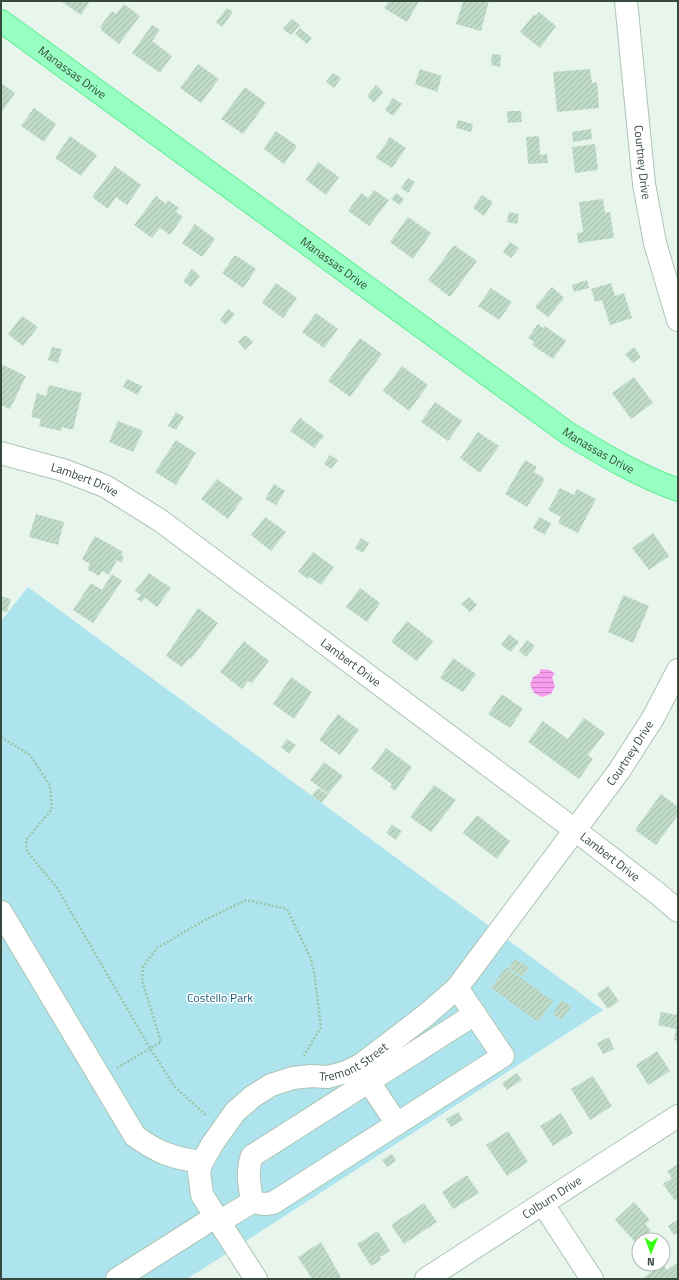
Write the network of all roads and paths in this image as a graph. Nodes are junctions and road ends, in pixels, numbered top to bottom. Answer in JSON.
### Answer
{"nodes":[{"id":1,"x":626,"y":1,"type":"edge"},
{"id":2,"x":1,"y":21,"type":"edge"},
{"id":3,"x":678,"y":320,"type":"edge"},
{"id":4,"x":1,"y":453,"type":"edge"},
{"id":5,"x":678,"y":490,"type":"edge"},
{"id":6,"x":678,"y":670,"type":"edge"},
{"id":7,"x":1,"y":737,"type":"edge"},
{"id":8,"x":575,"y":830,"type":"junction"},
{"id":9,"x":1,"y":912,"type":"edge"},
{"id":10,"x":678,"y":912,"type":"edge"},
{"id":11,"x":457,"y":988,"type":"junction"},
{"id":12,"x":474,"y":1014,"type":"junction"},
{"id":13,"x":150,"y":1048,"type":"junction"},
{"id":14,"x":300,"y":1077,"type":"junction"},
{"id":15,"x":100,"y":1078,"type":"junction"},
{"id":16,"x":369,"y":1082,"type":"junction"},
{"id":17,"x":678,"y":1116,"type":"edge"},
{"id":18,"x":396,"y":1124,"type":"junction"},
{"id":19,"x":222,"y":1130,"type":"junction"},
{"id":20,"x":202,"y":1162,"type":"junction"},
{"id":21,"x":252,"y":1202,"type":"junction"},
{"id":22,"x":543,"y":1204,"type":"junction"},
{"id":23,"x":217,"y":1219,"type":"junction"},
{"id":24,"x":117,"y":1279,"type":"edge"},
{"id":25,"x":256,"y":1279,"type":"edge"},
{"id":26,"x":426,"y":1279,"type":"edge"},
{"id":27,"x":592,"y":1279,"type":"edge"}],
"edges":[{"from":1,"to":3,"type":"street","name":"Courtney Drive"},
{"from":2,"to":5,"type":"main road","name":"Manassas Drive"},
{"from":4,"to":8,"type":"street","name":"Lambert Drive"},
{"from":6,"to":8,"type":"street","name":"Courtney Drive"},
{"from":7,"to":13,"type":"path"},
{"from":8,"to":10,"type":"street","name":"Lambert Drive"},
{"from":8,"to":11,"type":"street","name":"Tremont Street"},
{"from":9,"to":15,"type":"street"},
{"from":11,"to":12,"type":"street"},
{"from":11,"to":14,"type":"street","name":"Tremont Street"},
{"from":12,"to":16,"type":"street"},
{"from":12,"to":18,"type":"street"},
{"from":13,"to":14,"type":"path"},
{"from":13,"to":15,"type":"path"},
{"from":13,"to":19,"type":"path"},
{"from":14,"to":19,"type":"street","name":"Tremont Street"},
{"from":15,"to":20,"type":"street"},
{"from":16,"to":18,"type":"street"},
{"from":16,"to":21,"type":"street"},
{"from":17,"to":22,"type":"street","name":"Colburn Drive"},
{"from":18,"to":21,"type":"street"},
{"from":19,"to":20,"type":"street","name":"Tremont Street"},
{"from":20,"to":23,"type":"street","name":"Tremont Street"},
{"from":21,"to":23,"type":"street"},
{"from":22,"to":26,"type":"street","name":"Colburn Drive"},
{"from":22,"to":27,"type":"street"},
{"from":23,"to":24,"type":"street"},
{"from":23,"to":25,"type":"street","name":"Tremont Street"}]}
